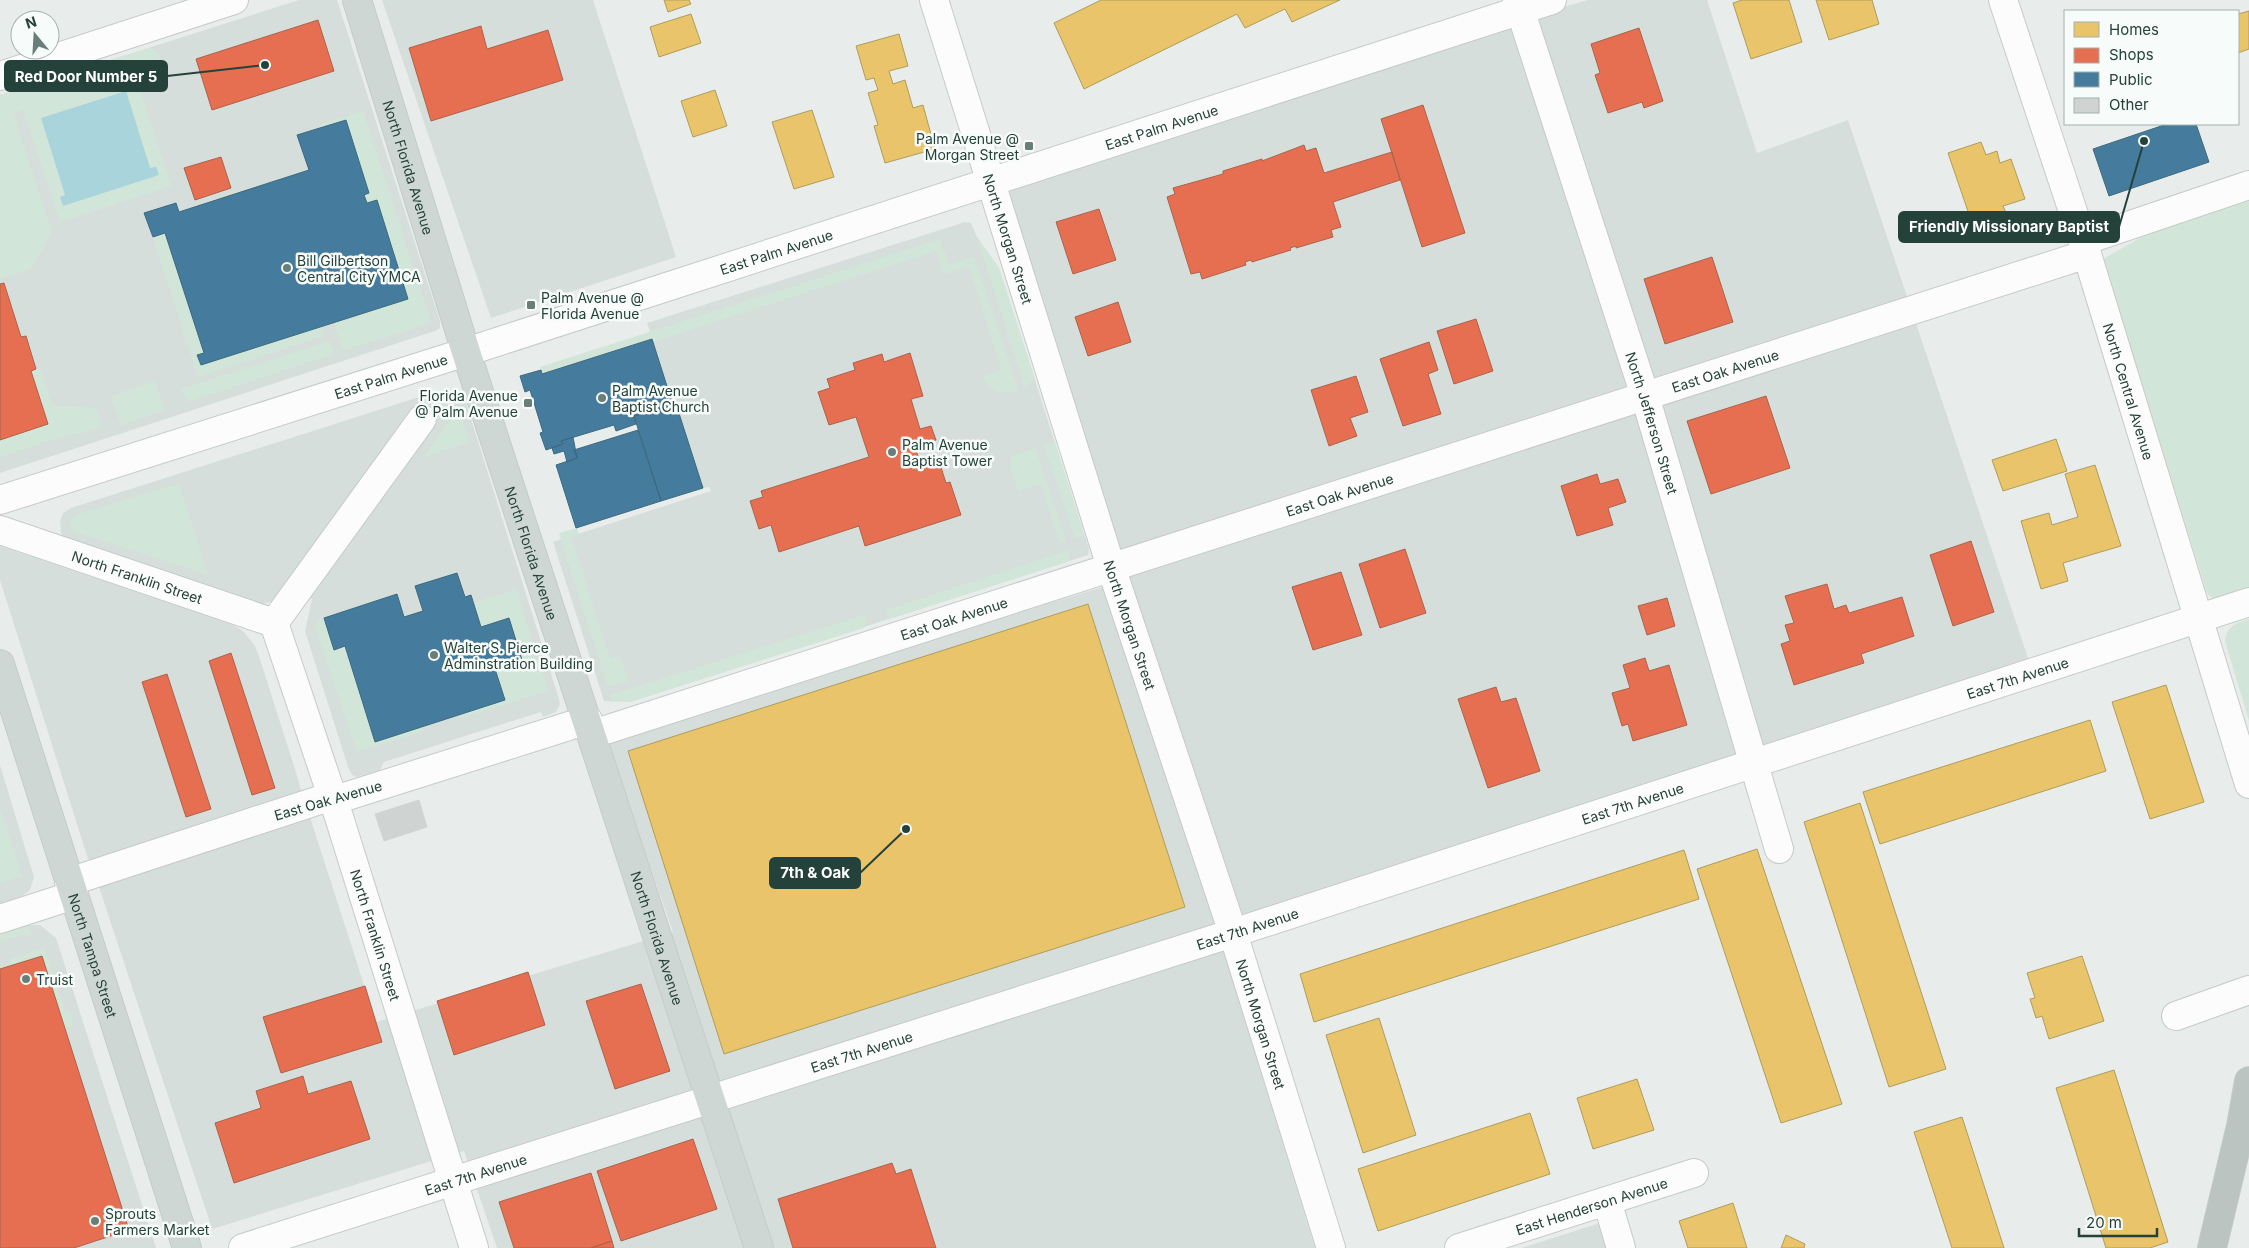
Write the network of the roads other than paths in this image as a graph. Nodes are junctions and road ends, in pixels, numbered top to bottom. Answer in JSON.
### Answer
{"nodes":[{"id":1,"x":234,"y":0,"type":"edge"},
{"id":2,"x":357,"y":0,"type":"edge"},
{"id":3,"x":934,"y":0,"type":"edge"},
{"id":4,"x":1552,"y":0,"type":"edge"},
{"id":5,"x":2003,"y":0,"type":"edge"},
{"id":6,"x":1518,"y":5,"type":"edge"},
{"id":7,"x":0,"y":76,"type":"edge"},
{"id":8,"x":992,"y":181,"type":"junction"},
{"id":9,"x":2249,"y":185,"type":"edge"},
{"id":10,"x":2085,"y":247,"type":"junction"},
{"id":11,"x":466,"y":352,"type":"junction"},
{"id":12,"x":1644,"y":396,"type":"junction"},
{"id":13,"x":422,"y":419,"type":"dead end"},
{"id":14,"x":0,"y":500,"type":"edge"},
{"id":15,"x":0,"y":530,"type":"edge"},
{"id":16,"x":1111,"y":568,"type":"junction"},
{"id":17,"x":2249,"y":602,"type":"edge"},
{"id":18,"x":2199,"y":620,"type":"junction"},
{"id":19,"x":274,"y":623,"type":"junction"},
{"id":20,"x":0,"y":664,"type":"edge"},
{"id":21,"x":590,"y":727,"type":"junction"},
{"id":22,"x":1752,"y":762,"type":"junction"},
{"id":23,"x":2249,"y":784,"type":"edge"},
{"id":24,"x":332,"y":796,"type":"junction"},
{"id":25,"x":1779,"y":849,"type":"dead end"},
{"id":26,"x":71,"y":889,"type":"junction"},
{"id":27,"x":0,"y":919,"type":"edge"},
{"id":28,"x":1233,"y":933,"type":"junction"},
{"id":29,"x":2249,"y":990,"type":"edge"},
{"id":30,"x":2176,"y":1016,"type":"dead end"},
{"id":31,"x":2249,"y":1081,"type":"edge"},
{"id":32,"x":711,"y":1098,"type":"junction"},
{"id":33,"x":1694,"y":1173,"type":"dead end"},
{"id":34,"x":453,"y":1180,"type":"junction"},
{"id":35,"x":1607,"y":1201,"type":"junction"},
{"id":36,"x":187,"y":1248,"type":"edge"},
{"id":37,"x":243,"y":1248,"type":"edge"},
{"id":38,"x":474,"y":1248,"type":"edge"},
{"id":39,"x":759,"y":1248,"type":"edge"},
{"id":40,"x":1332,"y":1248,"type":"edge"},
{"id":41,"x":1459,"y":1248,"type":"edge"},
{"id":42,"x":1622,"y":1248,"type":"edge"},
{"id":43,"x":2212,"y":1248,"type":"edge"}],
"edges":[{"from":1,"to":7,"type":"street"},
{"from":2,"to":11,"type":"main road","name":"North Florida Avenue"},
{"from":3,"to":8,"type":"street","name":"North Morgan Street"},
{"from":4,"to":6,"type":"street","name":"East Palm Avenue"},
{"from":5,"to":10,"type":"street","name":"North Central Avenue"},
{"from":6,"to":8,"type":"street","name":"East Palm Avenue"},
{"from":6,"to":12,"type":"street","name":"North Jefferson Street"},
{"from":8,"to":11,"type":"street","name":"East Palm Avenue"},
{"from":8,"to":16,"type":"street","name":"North Morgan Street"},
{"from":9,"to":10,"type":"street","name":"East Oak Avenue"},
{"from":10,"to":12,"type":"street","name":"East Oak Avenue"},
{"from":10,"to":18,"type":"street","name":"North Central Avenue"},
{"from":11,"to":14,"type":"street","name":"East Palm Avenue"},
{"from":11,"to":21,"type":"main road","name":"North Florida Avenue"},
{"from":12,"to":16,"type":"street","name":"East Oak Avenue"},
{"from":12,"to":22,"type":"street","name":"North Jefferson Street"},
{"from":13,"to":19,"type":"street"},
{"from":15,"to":19,"type":"street","name":"North Franklin Street"},
{"from":16,"to":21,"type":"street","name":"East Oak Avenue"},
{"from":16,"to":28,"type":"street","name":"North Morgan Street"},
{"from":17,"to":18,"type":"street","name":"East 7th Avenue"},
{"from":18,"to":22,"type":"street","name":"East 7th Avenue"},
{"from":18,"to":23,"type":"street","name":"North Central Avenue"},
{"from":19,"to":24,"type":"street","name":"North Franklin Street"},
{"from":20,"to":26,"type":"main road","name":"North Tampa Street"},
{"from":21,"to":24,"type":"street","name":"East Oak Avenue"},
{"from":21,"to":32,"type":"main road","name":"North Florida Avenue"},
{"from":22,"to":25,"type":"street","name":"North Jefferson Street"},
{"from":22,"to":28,"type":"street","name":"East 7th Avenue"},
{"from":24,"to":26,"type":"street","name":"East Oak Avenue"},
{"from":24,"to":34,"type":"street","name":"North Franklin Street"},
{"from":26,"to":27,"type":"street","name":"East Oak Avenue"},
{"from":26,"to":36,"type":"main road","name":"North Tampa Street"},
{"from":28,"to":32,"type":"street","name":"East 7th Avenue"},
{"from":28,"to":40,"type":"street","name":"North Morgan Street"},
{"from":29,"to":30,"type":"street"},
{"from":31,"to":43,"type":"highway"},
{"from":32,"to":34,"type":"street","name":"East 7th Avenue"},
{"from":32,"to":39,"type":"main road","name":"North Florida Avenue"},
{"from":33,"to":35,"type":"street","name":"East Henderson Avenue"},
{"from":34,"to":37,"type":"street","name":"East 7th Avenue"},
{"from":34,"to":38,"type":"street","name":"North Franklin Street"},
{"from":35,"to":41,"type":"street","name":"East Henderson Avenue"},
{"from":35,"to":42,"type":"street"}]}
